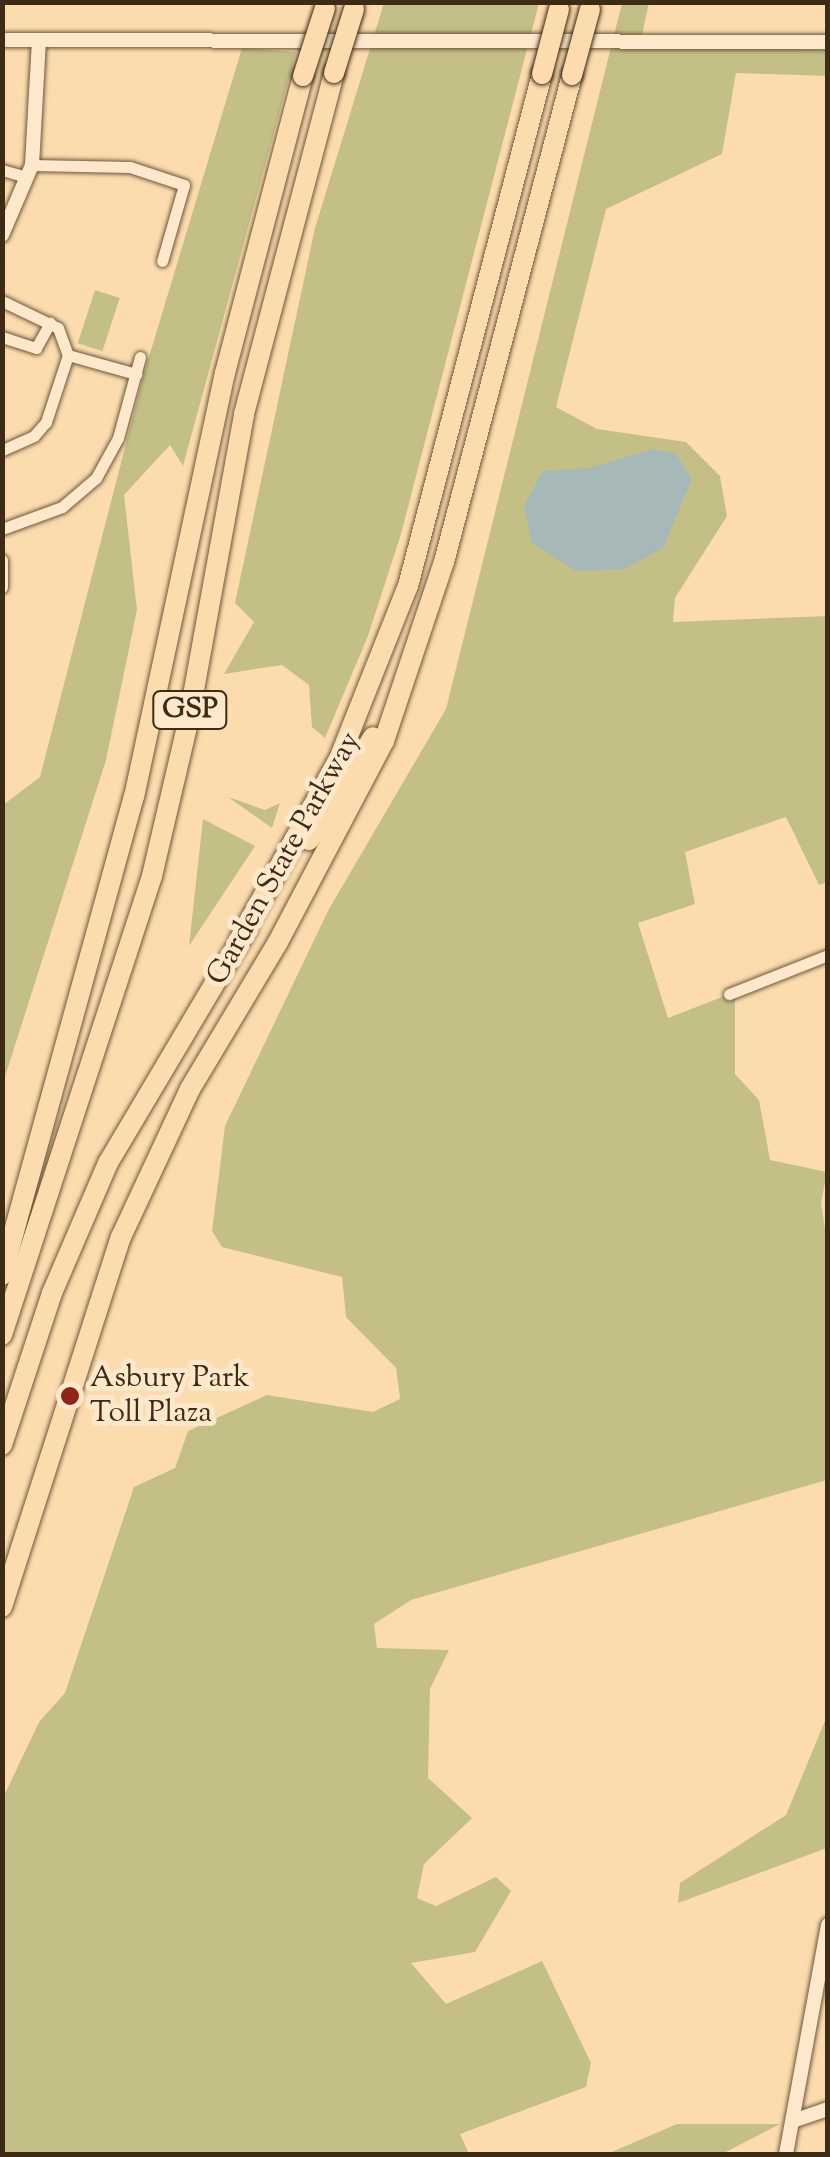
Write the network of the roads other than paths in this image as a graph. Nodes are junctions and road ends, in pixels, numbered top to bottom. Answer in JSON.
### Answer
{"nodes":[{"id":1,"x":325,"y":5,"type":"edge"},
{"id":2,"x":355,"y":6,"type":"edge"},
{"id":3,"x":560,"y":6,"type":"edge"},
{"id":4,"x":591,"y":6,"type":"edge"},
{"id":5,"x":2,"y":40,"type":"edge"},
{"id":6,"x":38,"y":40,"type":"junction"},
{"id":7,"x":828,"y":42,"type":"edge"},
{"id":8,"x":2,"y":170,"type":"edge"},
{"id":9,"x":29,"y":171,"type":"junction"},
{"id":10,"x":2,"y":235,"type":"edge"},
{"id":11,"x":162,"y":261,"type":"dead end"},
{"id":12,"x":2,"y":302,"type":"edge"},
{"id":13,"x":50,"y":323,"type":"junction"},
{"id":14,"x":2,"y":337,"type":"edge"},
{"id":15,"x":68,"y":356,"type":"junction"},
{"id":16,"x":140,"y":357,"type":"dead end"},
{"id":17,"x":136,"y":374,"type":"junction"},
{"id":18,"x":2,"y":450,"type":"edge"},
{"id":19,"x":2,"y":529,"type":"edge"},
{"id":20,"x":2,"y":560,"type":"edge"},
{"id":21,"x":2,"y":587,"type":"edge"},
{"id":22,"x":408,"y":665,"type":"junction"},
{"id":23,"x":240,"y":940,"type":"junction"},
{"id":24,"x":828,"y":955,"type":"edge"},
{"id":25,"x":729,"y":994,"type":"dead end"},
{"id":26,"x":2,"y":1275,"type":"edge"},
{"id":27,"x":2,"y":1335,"type":"edge"},
{"id":28,"x":2,"y":1444,"type":"edge"},
{"id":29,"x":2,"y":1607,"type":"edge"},
{"id":30,"x":828,"y":1925,"type":"edge"},
{"id":31,"x":828,"y":2109,"type":"edge"},
{"id":32,"x":793,"y":2122,"type":"junction"},
{"id":33,"x":786,"y":2154,"type":"edge"}],
"edges":[{"from":1,"to":26,"type":"highway","number":"GSP","bridge":true},
{"from":2,"to":27,"type":"highway","number":"GSP","bridge":true},
{"from":3,"to":23,"type":"highway","name":"Garden State Parkway","bridge":true},
{"from":4,"to":22,"type":"highway","name":"Garden State Parkway","bridge":true},
{"from":5,"to":6,"type":"street"},
{"from":6,"to":7,"type":"street"},
{"from":6,"to":9,"type":"street"},
{"from":8,"to":9,"type":"street"},
{"from":9,"to":10,"type":"street"},
{"from":9,"to":11,"type":"street"},
{"from":12,"to":13,"type":"street"},
{"from":13,"to":14,"type":"street"},
{"from":13,"to":15,"type":"street"},
{"from":15,"to":17,"type":"street"},
{"from":15,"to":18,"type":"street"},
{"from":16,"to":17,"type":"street"},
{"from":17,"to":19,"type":"street"},
{"from":20,"to":21,"type":"street"},
{"from":22,"to":23,"type":"highway"},
{"from":22,"to":29,"type":"highway","name":"Garden State Parkway"},
{"from":23,"to":28,"type":"highway"},
{"from":24,"to":25,"type":"street"},
{"from":30,"to":32,"type":"street"},
{"from":31,"to":32,"type":"street"},
{"from":32,"to":33,"type":"street"}]}
